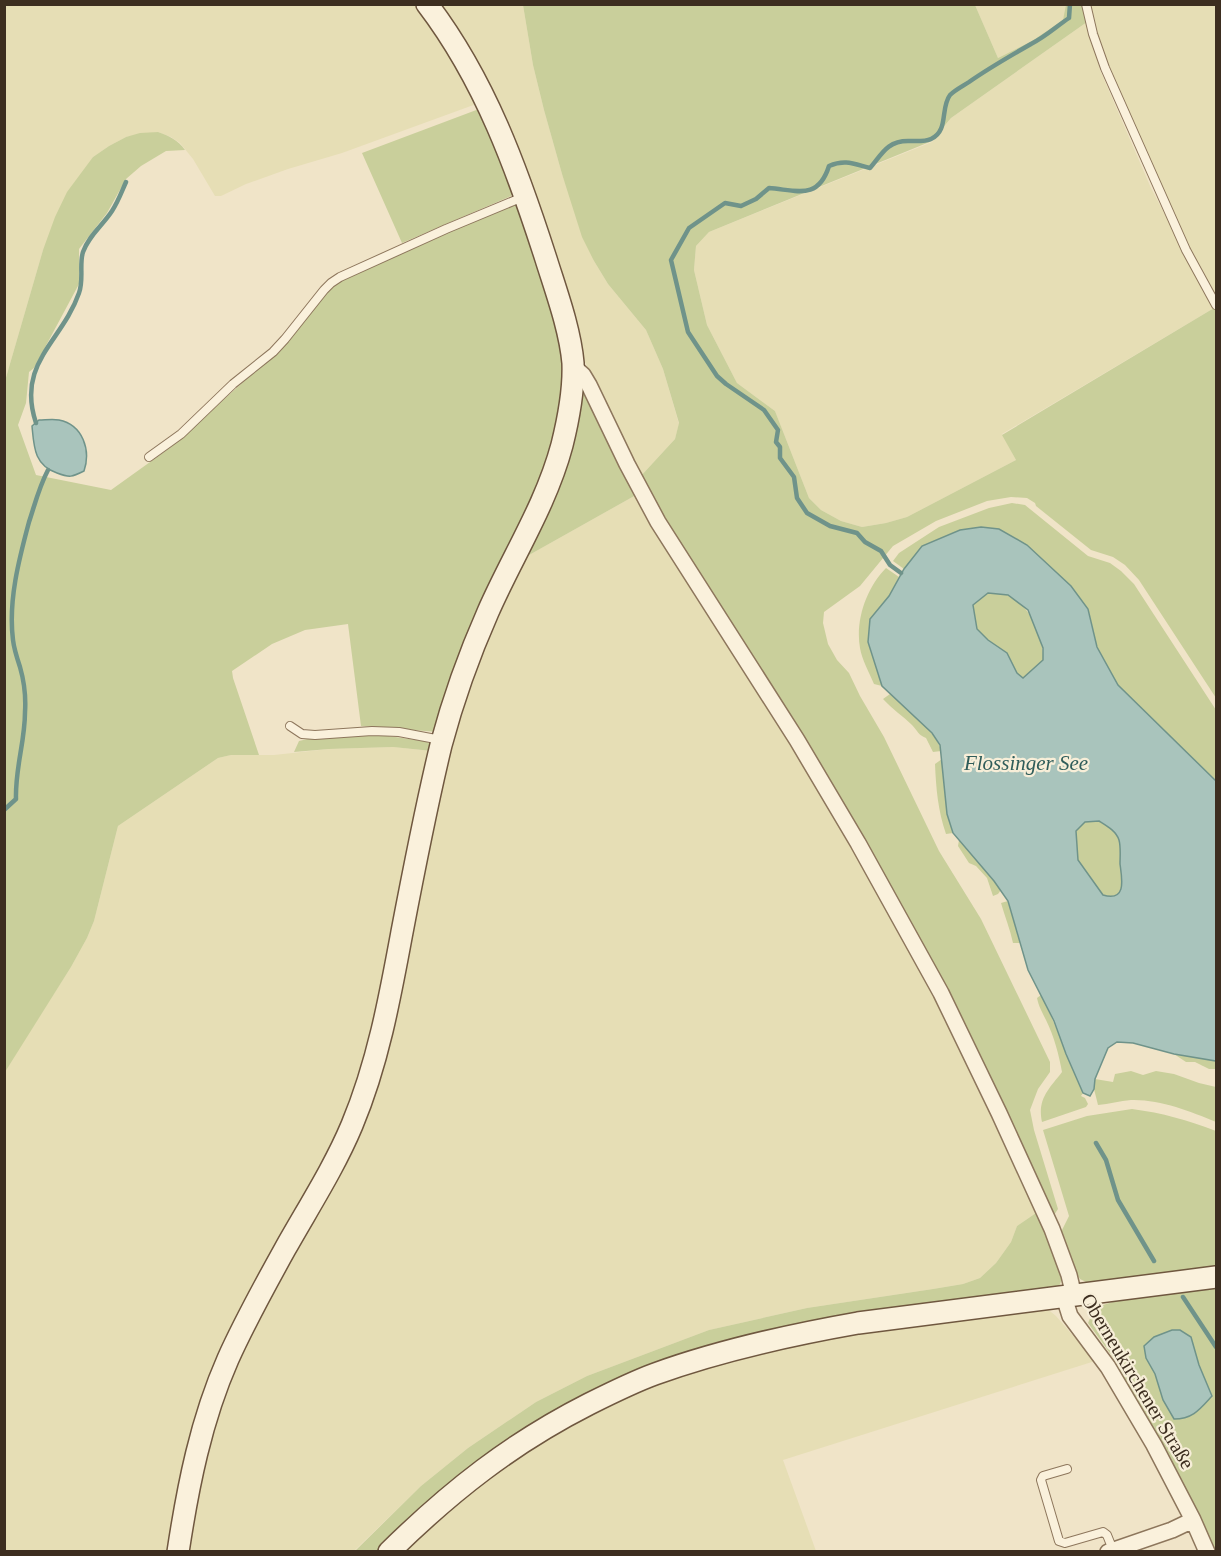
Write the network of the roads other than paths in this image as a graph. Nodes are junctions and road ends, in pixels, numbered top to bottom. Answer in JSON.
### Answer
{"nodes":[{"id":1,"x":427,"y":4,"type":"edge"},
{"id":2,"x":1086,"y":4,"type":"edge"},
{"id":3,"x":525,"y":196,"type":"junction"},
{"id":4,"x":1216,"y":305,"type":"edge"},
{"id":5,"x":573,"y":366,"type":"junction"},
{"id":6,"x":149,"y":457,"type":"dead end"},
{"id":7,"x":290,"y":726,"type":"dead end"},
{"id":8,"x":442,"y":741,"type":"junction"},
{"id":9,"x":1216,"y":1277,"type":"edge"},
{"id":10,"x":1069,"y":1297,"type":"junction"},
{"id":11,"x":1067,"y":1469,"type":"dead end"},
{"id":12,"x":1193,"y":1520,"type":"junction"},
{"id":13,"x":178,"y":1551,"type":"edge"},
{"id":14,"x":389,"y":1551,"type":"edge"},
{"id":15,"x":1110,"y":1551,"type":"edge"},
{"id":16,"x":1207,"y":1551,"type":"edge"}],
"edges":[{"from":1,"to":3,"type":"main road"},
{"from":2,"to":4,"type":"lane"},
{"from":3,"to":5,"type":"main road"},
{"from":3,"to":6,"type":"lane"},
{"from":5,"to":8,"type":"main road"},
{"from":5,"to":10,"type":"street","name":"Oberneukirchener Straße"},
{"from":7,"to":8,"type":"lane"},
{"from":8,"to":13,"type":"main road"},
{"from":9,"to":10,"type":"main road"},
{"from":10,"to":12,"type":"street","name":"Oberneukirchener Straße"},
{"from":10,"to":14,"type":"main road"},
{"from":11,"to":15,"type":"lane"},
{"from":12,"to":15,"type":"street"},
{"from":12,"to":16,"type":"street","name":"Oberneukirchener Straße"}]}
